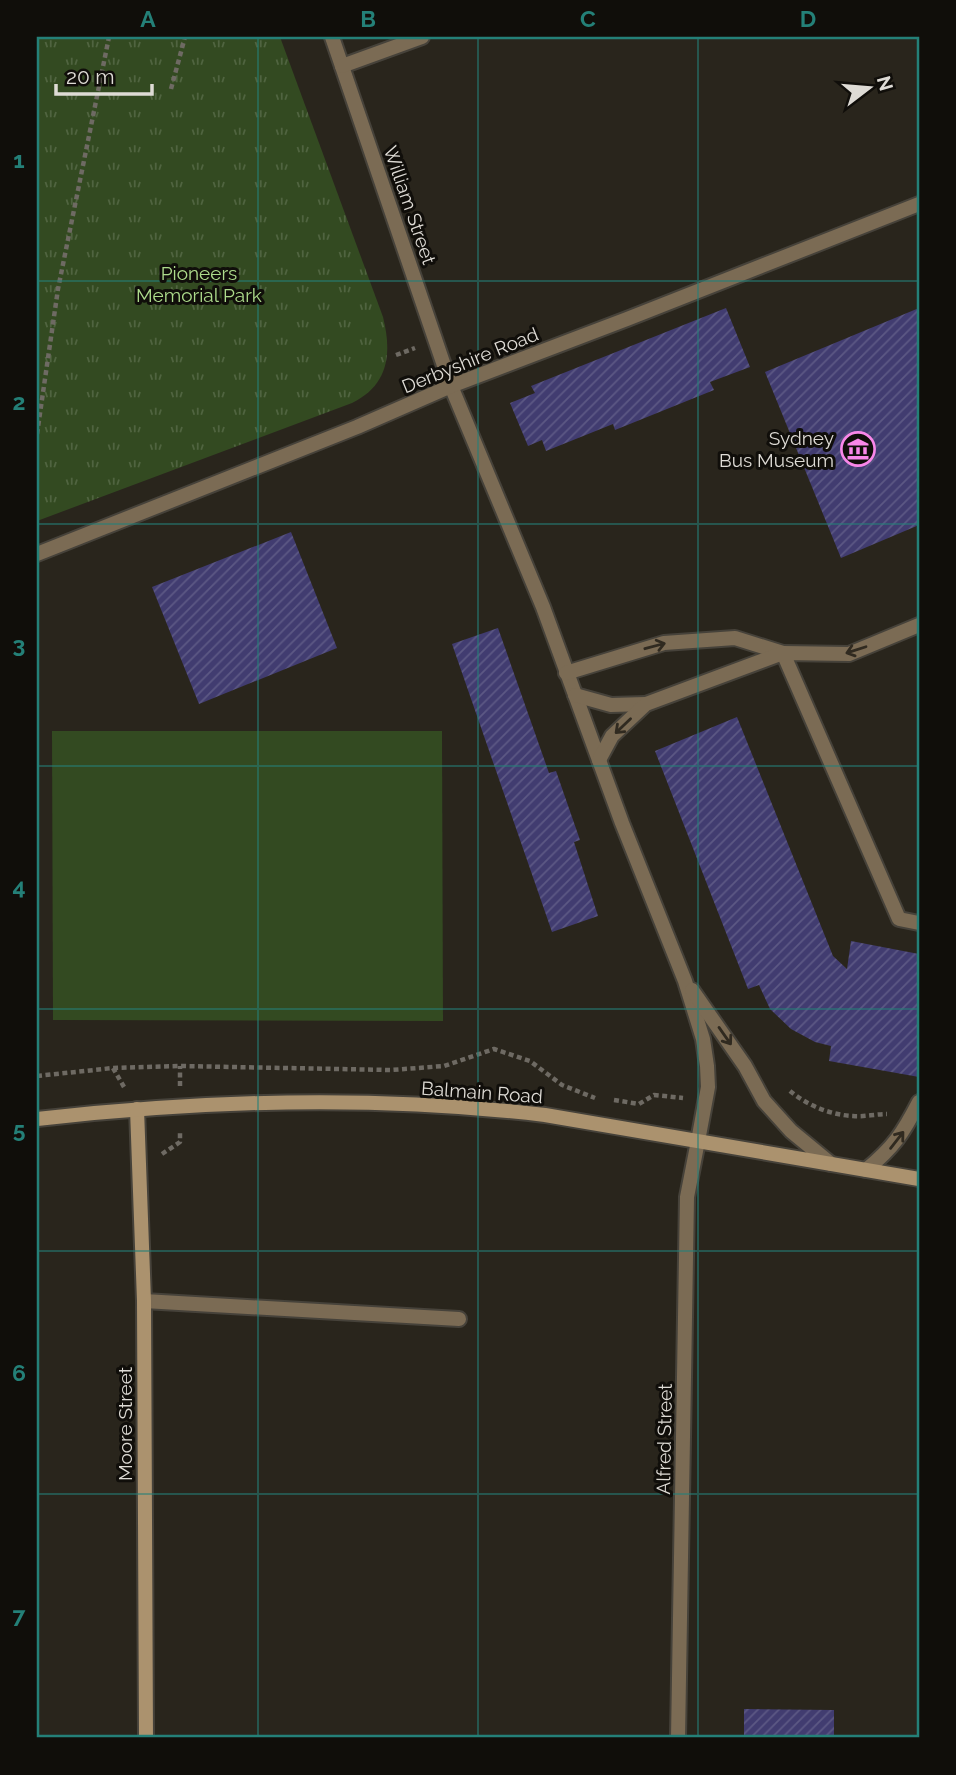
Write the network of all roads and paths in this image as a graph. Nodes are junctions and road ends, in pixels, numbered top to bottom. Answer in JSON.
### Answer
{"nodes":[{"id":1,"x":109,"y":37,"type":"edge"},
{"id":2,"x":185,"y":37,"type":"edge"},
{"id":3,"x":332,"y":37,"type":"edge"},
{"id":4,"x":422,"y":37,"type":"edge"},
{"id":5,"x":342,"y":66,"type":"junction"},
{"id":6,"x":171,"y":89,"type":"dead end"},
{"id":7,"x":919,"y":204,"type":"edge"},
{"id":8,"x":450,"y":386,"type":"junction"},
{"id":9,"x":37,"y":434,"type":"edge"},
{"id":10,"x":37,"y":554,"type":"edge"},
{"id":11,"x":919,"y":625,"type":"edge"},
{"id":12,"x":783,"y":653,"type":"junction"},
{"id":13,"x":566,"y":673,"type":"junction"},
{"id":14,"x":575,"y":695,"type":"junction"},
{"id":15,"x":646,"y":704,"type":"junction"},
{"id":16,"x":599,"y":760,"type":"junction"},
{"id":17,"x":919,"y":923,"type":"edge"},
{"id":18,"x":685,"y":981,"type":"junction"},
{"id":19,"x":37,"y":1076,"type":"edge"},
{"id":20,"x":784,"y":1087,"type":"dead end"},
{"id":21,"x":663,"y":1094,"type":"dead end"},
{"id":22,"x":597,"y":1098,"type":"dead end"},
{"id":23,"x":607,"y":1100,"type":"dead end"},
{"id":24,"x":916,"y":1108,"type":"edge"},
{"id":25,"x":137,"y":1109,"type":"junction"},
{"id":26,"x":37,"y":1119,"type":"edge"},
{"id":27,"x":698,"y":1141,"type":"junction"},
{"id":28,"x":831,"y":1164,"type":"junction"},
{"id":29,"x":866,"y":1170,"type":"junction"},
{"id":30,"x":919,"y":1179,"type":"edge"},
{"id":31,"x":144,"y":1301,"type":"junction"},
{"id":32,"x":459,"y":1319,"type":"dead end"},
{"id":33,"x":146,"y":1738,"type":"edge"},
{"id":34,"x":678,"y":1738,"type":"edge"}],
"edges":[{"from":1,"to":9,"type":"path"},
{"from":2,"to":6,"type":"path"},
{"from":3,"to":5,"type":"street","name":"William Street"},
{"from":4,"to":5,"type":"street"},
{"from":5,"to":8,"type":"street","name":"William Street"},
{"from":7,"to":8,"type":"street","name":"Derbyshire Road"},
{"from":8,"to":10,"type":"street","name":"Derbyshire Road"},
{"from":8,"to":13,"type":"street","name":"William Street"},
{"from":11,"to":12,"type":"street","one_way":true},
{"from":13,"to":12,"type":"street","one_way":true},
{"from":12,"to":15,"type":"street"},
{"from":12,"to":17,"type":"street"},
{"from":13,"to":14,"type":"street","name":"William Street"},
{"from":14,"to":15,"type":"street"},
{"from":14,"to":16,"type":"street","name":"William Street"},
{"from":15,"to":16,"type":"street","one_way":true},
{"from":16,"to":18,"type":"street","name":"William Street"},
{"from":18,"to":27,"type":"street","name":"Alfred Street"},
{"from":18,"to":28,"type":"street","one_way":true},
{"from":19,"to":22,"type":"path"},
{"from":20,"to":24,"type":"path"},
{"from":21,"to":23,"type":"path"},
{"from":29,"to":24,"type":"street","one_way":true},
{"from":25,"to":26,"type":"main road","name":"Balmain Road"},
{"from":25,"to":27,"type":"main road","name":"Balmain Road"},
{"from":25,"to":31,"type":"main road","name":"Moore Street"},
{"from":27,"to":28,"type":"main road","name":"Balmain Road"},
{"from":27,"to":34,"type":"street","name":"Alfred Street"},
{"from":28,"to":29,"type":"main road","name":"Balmain Road"},
{"from":29,"to":30,"type":"main road","name":"Balmain Road"},
{"from":31,"to":32,"type":"street"},
{"from":31,"to":33,"type":"main road","name":"Moore Street"}]}
